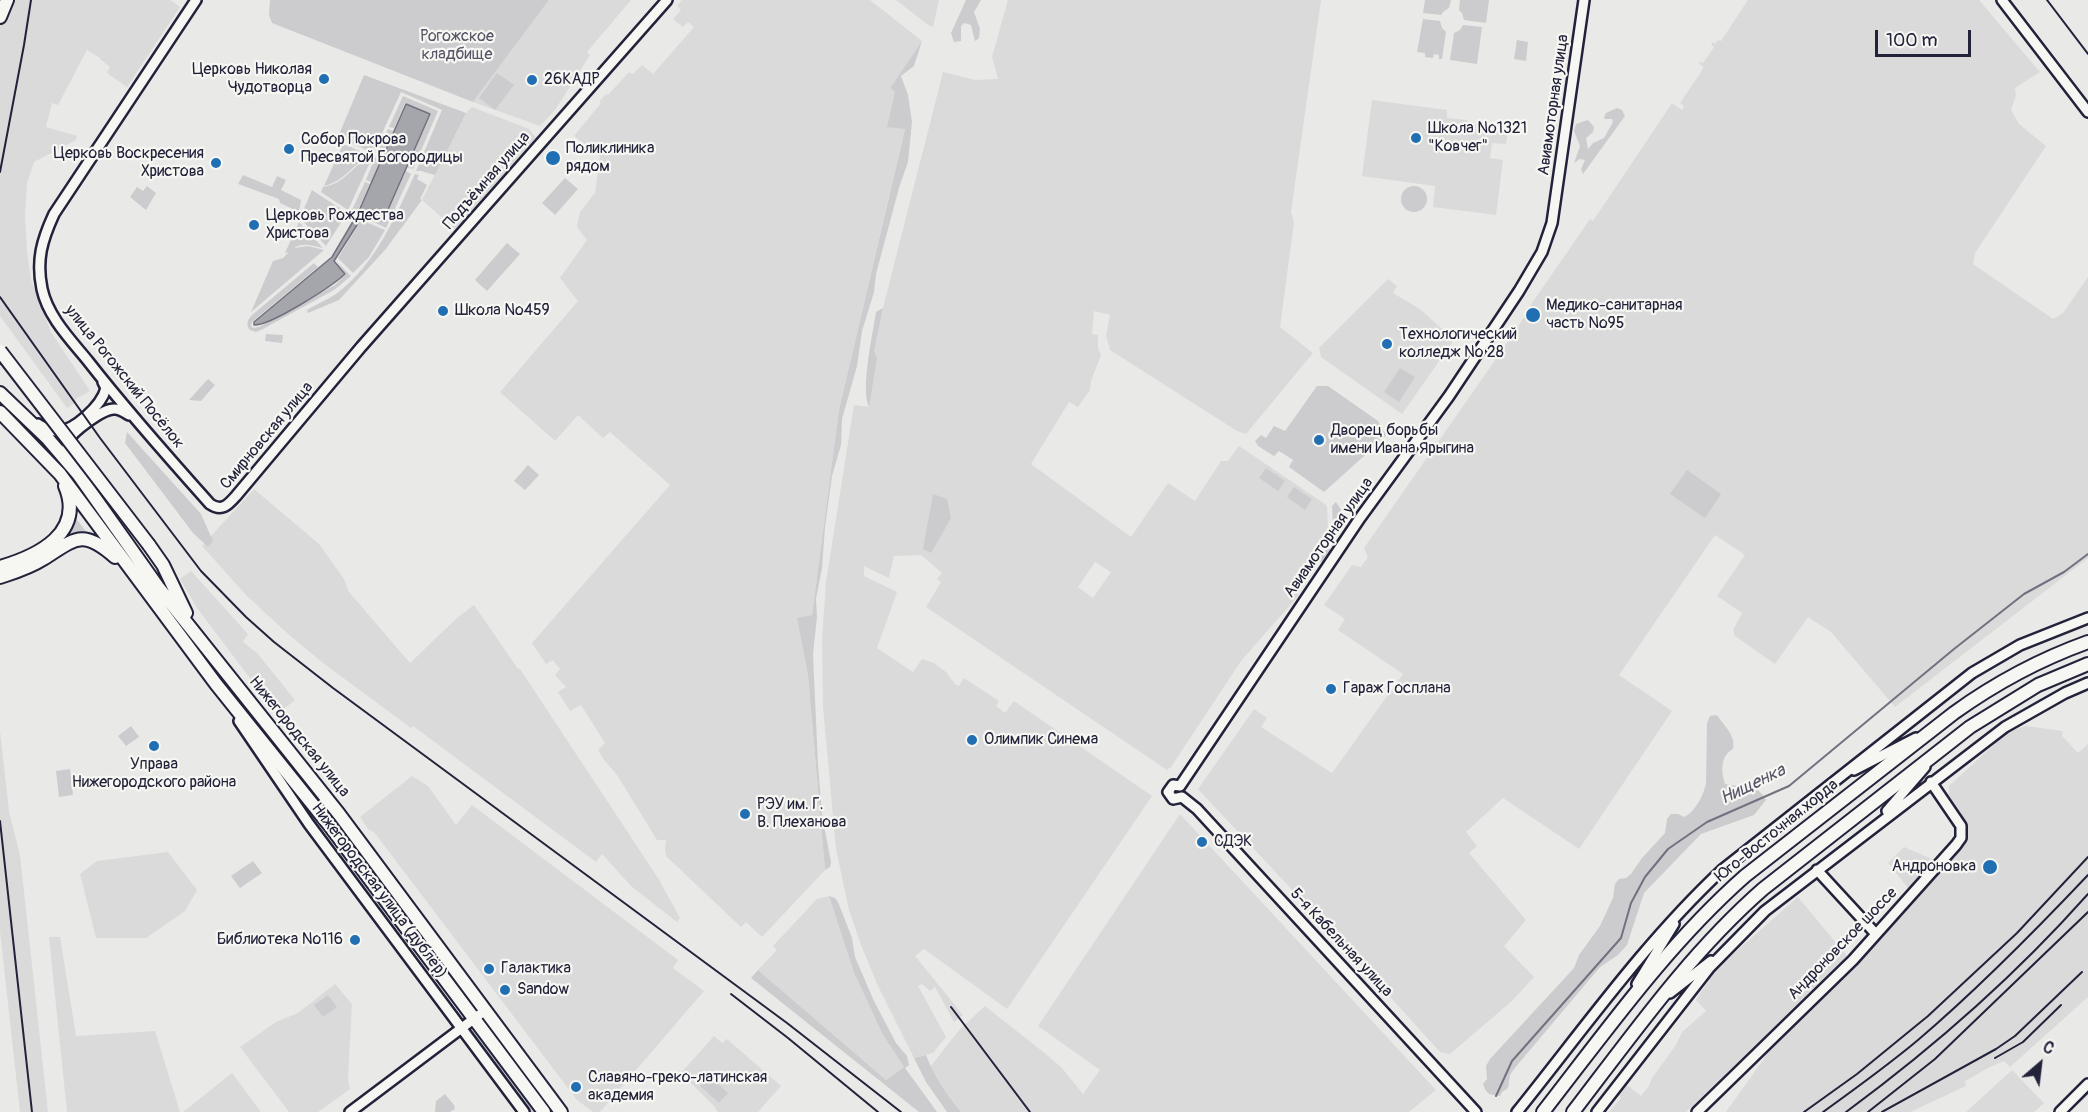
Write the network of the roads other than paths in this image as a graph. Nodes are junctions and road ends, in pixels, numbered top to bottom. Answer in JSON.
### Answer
{"nodes":[{"id":1,"x":7,"y":0,"type":"edge"},
{"id":2,"x":196,"y":0,"type":"edge"},
{"id":3,"x":667,"y":0,"type":"edge"},
{"id":4,"x":1584,"y":0,"type":"edge"},
{"id":5,"x":2002,"y":0,"type":"edge"},
{"id":6,"x":0,"y":17,"type":"edge"},
{"id":7,"x":2088,"y":112,"type":"edge"},
{"id":8,"x":0,"y":351,"type":"edge"},
{"id":9,"x":102,"y":380,"type":"junction"},
{"id":10,"x":331,"y":383,"type":"joint"},
{"id":11,"x":0,"y":393,"type":"edge"},
{"id":12,"x":0,"y":412,"type":"edge"},
{"id":13,"x":21,"y":413,"type":"junction"},
{"id":14,"x":133,"y":418,"type":"junction"},
{"id":15,"x":60,"y":474,"type":"junction"},
{"id":16,"x":78,"y":474,"type":"junction"},
{"id":17,"x":223,"y":508,"type":"joint"},
{"id":18,"x":62,"y":540,"type":"junction"},
{"id":19,"x":0,"y":567,"type":"edge"},
{"id":20,"x":0,"y":577,"type":"edge"},
{"id":21,"x":135,"y":577,"type":"junction"},
{"id":22,"x":2088,"y":618,"type":"edge"},
{"id":23,"x":2088,"y":642,"type":"edge"},
{"id":24,"x":205,"y":645,"type":"junction"},
{"id":25,"x":2088,"y":664,"type":"edge"},
{"id":26,"x":2088,"y":683,"type":"edge"},
{"id":27,"x":216,"y":684,"type":"junction"},
{"id":28,"x":1932,"y":730,"type":"junction"},
{"id":29,"x":1938,"y":752,"type":"junction"},
{"id":30,"x":1834,"y":780,"type":"junction"},
{"id":31,"x":1931,"y":782,"type":"junction"},
{"id":32,"x":1182,"y":796,"type":"joint"},
{"id":33,"x":1874,"y":826,"type":"junction"},
{"id":34,"x":1817,"y":870,"type":"junction"},
{"id":35,"x":1686,"y":904,"type":"junction"},
{"id":36,"x":1875,"y":933,"type":"junction"},
{"id":37,"x":1732,"y":944,"type":"junction"},
{"id":38,"x":1654,"y":1006,"type":"junction"},
{"id":39,"x":486,"y":1010,"type":"junction"},
{"id":40,"x":1618,"y":1017,"type":"junction"},
{"id":41,"x":474,"y":1019,"type":"junction"},
{"id":42,"x":462,"y":1028,"type":"junction"},
{"id":43,"x":2088,"y":1084,"type":"edge"},
{"id":44,"x":1531,"y":1094,"type":"junction"},
{"id":45,"x":1574,"y":1111,"type":"edge"},
{"id":46,"x":350,"y":1112,"type":"edge"},
{"id":47,"x":524,"y":1112,"type":"edge"},
{"id":48,"x":544,"y":1112,"type":"edge"},
{"id":49,"x":561,"y":1112,"type":"edge"},
{"id":50,"x":1476,"y":1112,"type":"edge"},
{"id":51,"x":1517,"y":1112,"type":"edge"},
{"id":52,"x":1525,"y":1112,"type":"edge"},
{"id":53,"x":1544,"y":1112,"type":"edge"},
{"id":54,"x":1597,"y":1112,"type":"edge"},
{"id":55,"x":1697,"y":1112,"type":"edge"},
{"id":56,"x":2060,"y":1112,"type":"edge"}],
"edges":[{"from":1,"to":6,"type":"main road"},
{"from":2,"to":9,"type":"street","name":"улица Рогожский Посёлок"},
{"from":3,"to":10,"type":"street","name":"Подъёмная улица"},
{"from":4,"to":32,"type":"street","name":"Авиамоторная улица"},
{"from":5,"to":7,"type":"street"},
{"from":8,"to":24,"type":"main road","bridge":true},
{"from":9,"to":13,"type":"street"},
{"from":9,"to":14,"type":"street","name":"улица Рогожский Посёлок"},
{"from":10,"to":17,"type":"street","name":"Смирновская улица"},
{"from":11,"to":13,"type":"main road","name":"Нижегородская улица"},
{"from":12,"to":15,"type":"main road","name":"Нижегородская улица"},
{"from":13,"to":16,"type":"main road","name":"Нижегородская улица"},
{"from":14,"to":16,"type":"street"},
{"from":14,"to":17,"type":"street","name":"улица Рогожский Посёлок"},
{"from":15,"to":18,"type":"main road"},
{"from":15,"to":21,"type":"main road","name":"Нижегородская улица"},
{"from":16,"to":24,"type":"main road","name":"Нижегородская улица"},
{"from":18,"to":19,"type":"main road"},
{"from":18,"to":20,"type":"main road"},
{"from":18,"to":21,"type":"main road"},
{"from":21,"to":27,"type":"main road","name":"Нижегородская улица"},
{"from":22,"to":30,"type":"street"},
{"from":23,"to":28,"type":"main road","name":"Юго-Восточная хорда"},
{"from":24,"to":39,"type":"main road","name":"Нижегородская улица"},
{"from":25,"to":29,"type":"main road"},
{"from":26,"to":31,"type":"street"},
{"from":27,"to":41,"type":"main road","name":"Нижегородская улица"},
{"from":27,"to":42,"type":"street","name":"Нижегородская улица (дублёр)"},
{"from":28,"to":30,"type":"street"},
{"from":28,"to":40,"type":"main road","name":"Юго-Восточная хорда"},
{"from":29,"to":33,"type":"street"},
{"from":29,"to":38,"type":"main road"},
{"from":30,"to":35,"type":"street"},
{"from":31,"to":33,"type":"street"},
{"from":31,"to":36,"type":"street","name":"Андроновское шоссе"},
{"from":32,"to":50,"type":"street","name":"5-я Кабельная улица"},
{"from":33,"to":34,"type":"street"},
{"from":34,"to":36,"type":"street"},
{"from":34,"to":37,"type":"street"},
{"from":35,"to":40,"type":"street"},
{"from":35,"to":44,"type":"street"},
{"from":36,"to":55,"type":"street","name":"Андроновское шоссе"},
{"from":37,"to":38,"type":"street"},
{"from":37,"to":54,"type":"street"},
{"from":38,"to":45,"type":"main road"},
{"from":39,"to":41,"type":"street"},
{"from":39,"to":49,"type":"main road","name":"Нижегородская улица"},
{"from":40,"to":53,"type":"main road","name":"Юго-Восточная хорда"},
{"from":41,"to":42,"type":"street"},
{"from":41,"to":48,"type":"main road","name":"Нижегородская улица"},
{"from":42,"to":46,"type":"street"},
{"from":42,"to":47,"type":"street","name":"Нижегородская улица (дублёр)"},
{"from":43,"to":56,"type":"street"},
{"from":44,"to":51,"type":"street"},
{"from":44,"to":52,"type":"street"}]}
